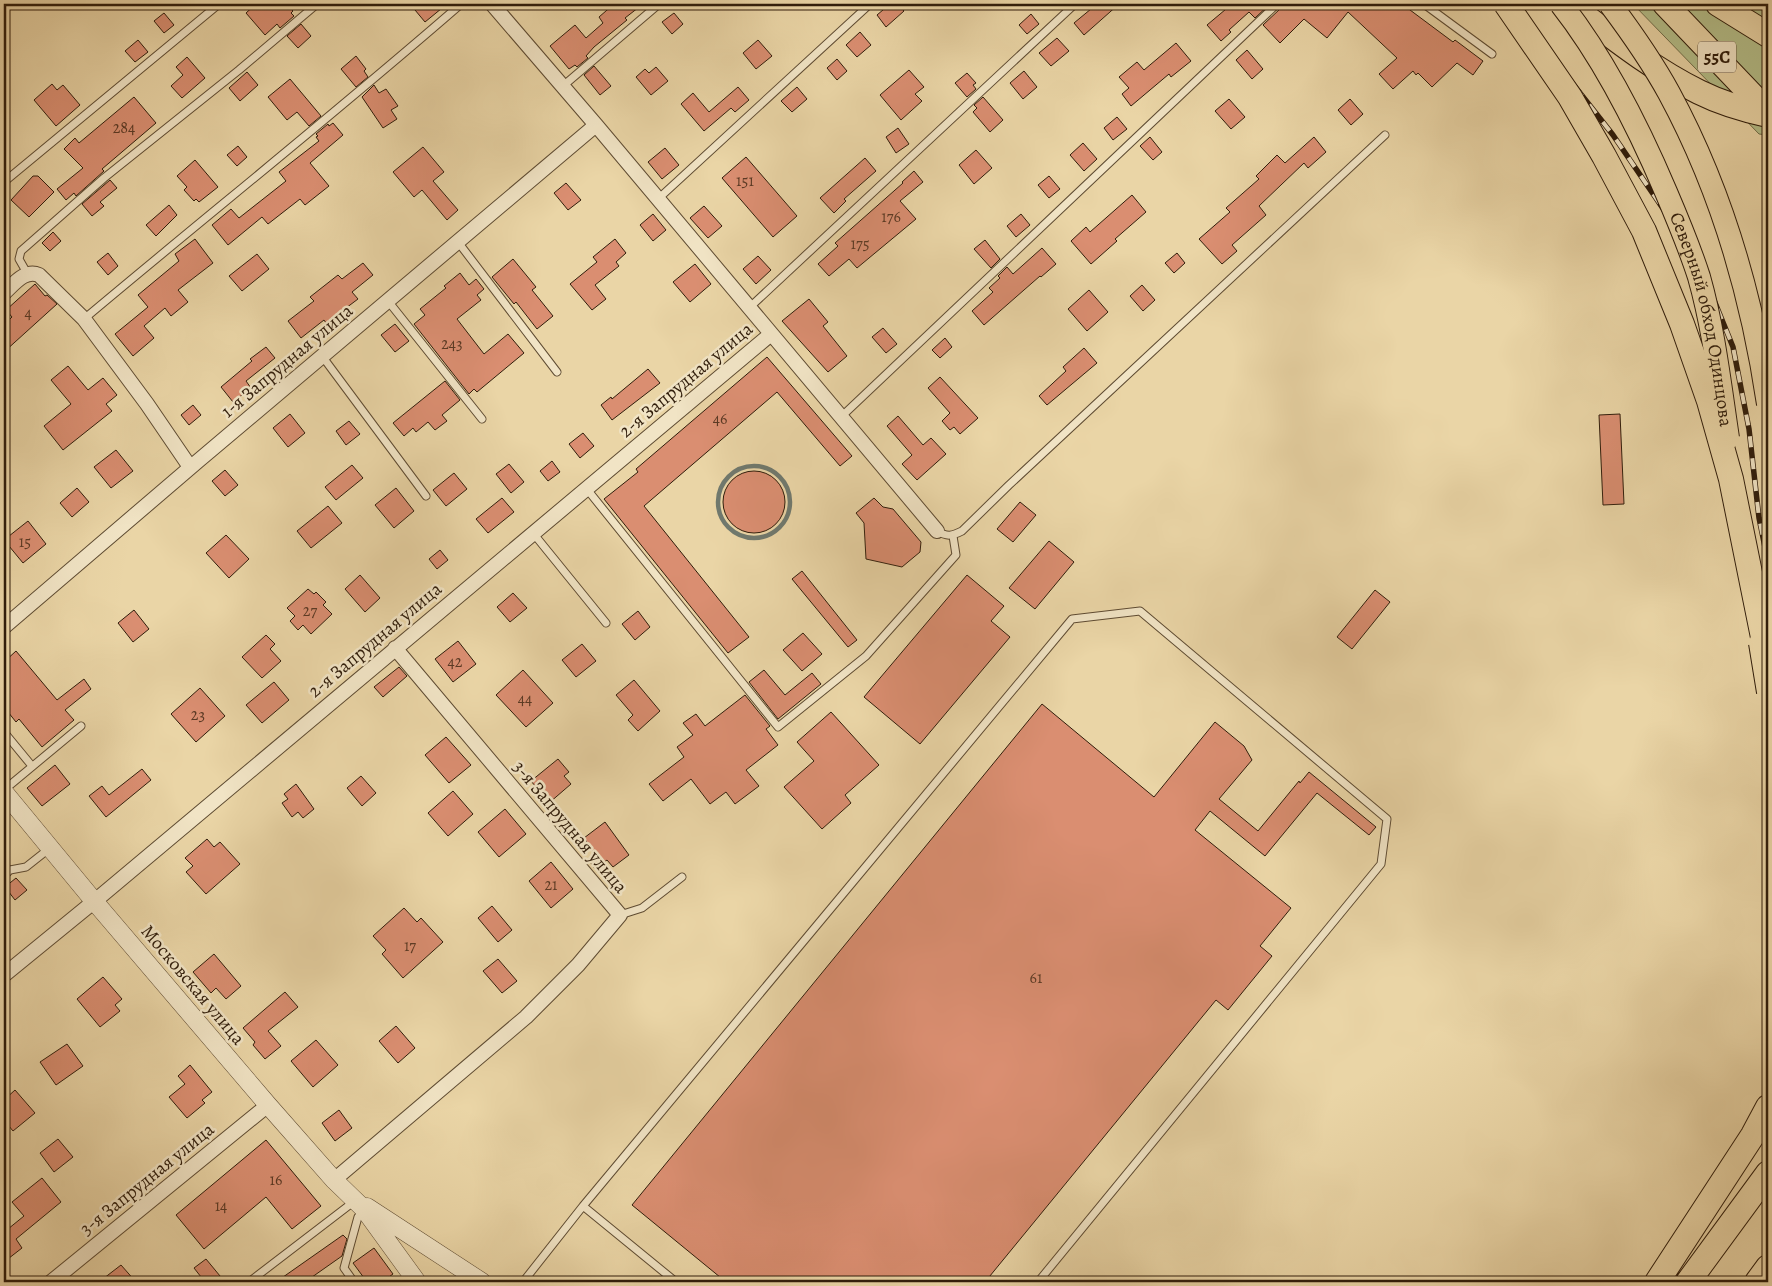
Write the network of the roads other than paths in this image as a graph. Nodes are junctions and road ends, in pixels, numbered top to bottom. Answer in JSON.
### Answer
{"nodes":[{"id":1,"x":219,"y":4,"type":"edge"},
{"id":2,"x":317,"y":4,"type":"edge"},
{"id":3,"x":461,"y":4,"type":"edge"},
{"id":4,"x":492,"y":4,"type":"edge"},
{"id":5,"x":659,"y":4,"type":"edge"},
{"id":6,"x":870,"y":4,"type":"edge"},
{"id":7,"x":1075,"y":4,"type":"edge"},
{"id":8,"x":1277,"y":4,"type":"edge"},
{"id":9,"x":1424,"y":4,"type":"edge"},
{"id":10,"x":1506,"y":4,"type":"edge"},
{"id":11,"x":1561,"y":4,"type":"edge"},
{"id":12,"x":1569,"y":4,"type":"edge"},
{"id":13,"x":1610,"y":4,"type":"edge"},
{"id":14,"x":1665,"y":4,"type":"edge"},
{"id":15,"x":1718,"y":4,"type":"edge"},
{"id":16,"x":1768,"y":35,"type":"edge"},
{"id":17,"x":1492,"y":54,"type":"dead end"},
{"id":18,"x":563,"y":86,"type":"junction"},
{"id":19,"x":1768,"y":114,"type":"edge"},
{"id":20,"x":596,"y":125,"type":"junction"},
{"id":21,"x":1385,"y":135,"type":"dead end"},
{"id":22,"x":4,"y":182,"type":"edge"},
{"id":23,"x":658,"y":199,"type":"junction"},
{"id":24,"x":458,"y":242,"type":"junction"},
{"id":25,"x":28,"y":273,"type":"junction"},
{"id":26,"x":4,"y":293,"type":"edge"},
{"id":27,"x":388,"y":300,"type":"junction"},
{"id":28,"x":749,"y":308,"type":"junction"},
{"id":29,"x":84,"y":319,"type":"junction"},
{"id":30,"x":770,"y":334,"type":"junction"},
{"id":31,"x":322,"y":356,"type":"junction"},
{"id":32,"x":558,"y":372,"type":"dead end"},
{"id":33,"x":1768,"y":404,"type":"edge"},
{"id":34,"x":841,"y":417,"type":"junction"},
{"id":35,"x":482,"y":419,"type":"dead end"},
{"id":36,"x":190,"y":467,"type":"junction"},
{"id":37,"x":586,"y":488,"type":"junction"},
{"id":38,"x":426,"y":496,"type":"dead end"},
{"id":39,"x":937,"y":532,"type":"joint"},
{"id":40,"x":532,"y":533,"type":"junction"},
{"id":41,"x":953,"y":536,"type":"junction"},
{"id":42,"x":606,"y":623,"type":"dead end"},
{"id":43,"x":4,"y":627,"type":"edge"},
{"id":44,"x":395,"y":648,"type":"junction"},
{"id":45,"x":1768,"y":662,"type":"edge"},
{"id":46,"x":1768,"y":692,"type":"edge"},
{"id":47,"x":81,"y":726,"type":"dead end"},
{"id":48,"x":4,"y":732,"type":"edge"},
{"id":49,"x":32,"y":766,"type":"junction"},
{"id":50,"x":4,"y":791,"type":"edge"},
{"id":51,"x":50,"y":848,"type":"junction"},
{"id":52,"x":4,"y":876,"type":"edge"},
{"id":53,"x":682,"y":877,"type":"dead end"},
{"id":54,"x":94,"y":901,"type":"junction"},
{"id":55,"x":620,"y":916,"type":"junction"},
{"id":56,"x":4,"y":975,"type":"edge"},
{"id":57,"x":268,"y":1105,"type":"junction"},
{"id":58,"x":1768,"y":1108,"type":"edge"},
{"id":59,"x":1768,"y":1173,"type":"edge"},
{"id":60,"x":334,"y":1180,"type":"junction"},
{"id":61,"x":360,"y":1204,"type":"junction"},
{"id":62,"x":583,"y":1206,"type":"junction"},
{"id":63,"x":1768,"y":1267,"type":"edge"},
{"id":64,"x":350,"y":1281,"type":"edge"},
{"id":65,"x":51,"y":1282,"type":"edge"},
{"id":66,"x":249,"y":1282,"type":"edge"},
{"id":67,"x":417,"y":1282,"type":"edge"},
{"id":68,"x":482,"y":1282,"type":"edge"},
{"id":69,"x":523,"y":1282,"type":"edge"},
{"id":70,"x":676,"y":1282,"type":"edge"},
{"id":71,"x":1038,"y":1282,"type":"edge"},
{"id":72,"x":1657,"y":1282,"type":"edge"},
{"id":73,"x":1688,"y":1282,"type":"edge"},
{"id":74,"x":1757,"y":1282,"type":"edge"}],
"edges":[{"from":1,"to":22,"type":"lane"},
{"from":2,"to":25,"type":"lane"},
{"from":3,"to":29,"type":"lane"},
{"from":4,"to":18,"type":"street"},
{"from":5,"to":18,"type":"lane"},
{"from":6,"to":23,"type":"lane"},
{"from":7,"to":28,"type":"lane"},
{"from":8,"to":34,"type":"lane"},
{"from":9,"to":17,"type":"lane"},
{"from":10,"to":45,"type":"highway","bridge":true},
{"from":11,"to":46,"type":"main road","name":"Северный обход Одинцова","bridge":true},
{"from":12,"to":19,"type":"highway","bridge":true},
{"from":13,"to":33,"type":"main road","bridge":true},
{"from":14,"to":19,"type":"highway","number":"55C"},
{"from":15,"to":16,"type":"highway"},
{"from":18,"to":20,"type":"street"},
{"from":20,"to":23,"type":"street"},
{"from":20,"to":24,"type":"street","name":"1-я Запрудная улица"},
{"from":21,"to":41,"type":"lane"},
{"from":23,"to":28,"type":"street"},
{"from":24,"to":27,"type":"street","name":"1-я Запрудная улица"},
{"from":24,"to":32,"type":"lane"},
{"from":25,"to":26,"type":"street"},
{"from":25,"to":29,"type":"street"},
{"from":27,"to":31,"type":"street","name":"1-я Запрудная улица"},
{"from":27,"to":35,"type":"lane"},
{"from":28,"to":30,"type":"street"},
{"from":29,"to":36,"type":"street"},
{"from":30,"to":34,"type":"street"},
{"from":30,"to":37,"type":"street","name":"2-я Запрудная улица"},
{"from":31,"to":36,"type":"street","name":"1-я Запрудная улица"},
{"from":31,"to":38,"type":"lane"},
{"from":34,"to":39,"type":"street"},
{"from":36,"to":43,"type":"street","name":"1-я Запрудная улица"},
{"from":37,"to":40,"type":"street","name":"2-я Запрудная улица"},
{"from":37,"to":41,"type":"lane"},
{"from":39,"to":41,"type":"lane"},
{"from":40,"to":42,"type":"lane"},
{"from":40,"to":44,"type":"street","name":"2-я Запрудная улица"},
{"from":44,"to":54,"type":"street","name":"2-я Запрудная улица"},
{"from":44,"to":55,"type":"street","name":"3-я Запрудная улица"},
{"from":47,"to":49,"type":"lane"},
{"from":48,"to":49,"type":"lane"},
{"from":49,"to":50,"type":"lane"},
{"from":50,"to":51,"type":"street","name":"Московская улица"},
{"from":51,"to":52,"type":"lane"},
{"from":51,"to":54,"type":"street","name":"Московская улица"},
{"from":53,"to":55,"type":"lane"},
{"from":54,"to":56,"type":"street","name":"2-я Запрудная улица"},
{"from":54,"to":57,"type":"street","name":"Московская улица"},
{"from":55,"to":60,"type":"street","name":"3-я Запрудная улица"},
{"from":57,"to":60,"type":"street","name":"Московская улица"},
{"from":57,"to":65,"type":"street","name":"3-я Запрудная улица"},
{"from":58,"to":72,"type":"highway"},
{"from":59,"to":73,"type":"highway"},
{"from":60,"to":61,"type":"street","name":"Московская улица"},
{"from":61,"to":64,"type":"lane"},
{"from":61,"to":66,"type":"lane"},
{"from":61,"to":67,"type":"street","name":"Московская улица"},
{"from":61,"to":68,"type":"street","name":"Московская улица"},
{"from":62,"to":69,"type":"lane"},
{"from":62,"to":70,"type":"lane"},
{"from":62,"to":71,"type":"lane"},
{"from":63,"to":74,"type":"highway"}]}
